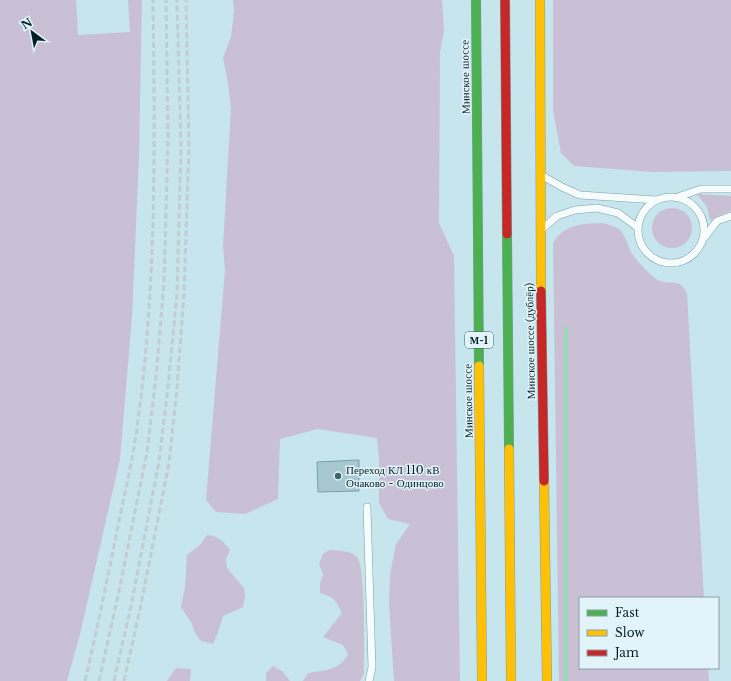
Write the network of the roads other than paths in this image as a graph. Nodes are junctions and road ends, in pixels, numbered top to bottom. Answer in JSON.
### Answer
{"nodes":[{"id":1,"x":476,"y":0,"type":"edge"},
{"id":2,"x":505,"y":0,"type":"edge"},
{"id":3,"x":540,"y":0,"type":"edge"},
{"id":4,"x":541,"y":175,"type":"junction"},
{"id":5,"x":731,"y":189,"type":"edge"},
{"id":6,"x":678,"y":197,"type":"junction"},
{"id":7,"x":656,"y":200,"type":"junction"},
{"id":8,"x":731,"y":216,"type":"edge"},
{"id":9,"x":637,"y":227,"type":"junction"},
{"id":10,"x":540,"y":230,"type":"junction"},
{"id":11,"x":703,"y":240,"type":"junction"},
{"id":12,"x":367,"y":508,"type":"dead end"},
{"id":13,"x":369,"y":681,"type":"edge"},
{"id":14,"x":482,"y":681,"type":"edge"},
{"id":15,"x":512,"y":681,"type":"edge"},
{"id":16,"x":547,"y":681,"type":"edge"}],
"edges":[{"from":1,"to":14,"type":"main road","name":"Минское шоссе","number":"М-1"},
{"from":2,"to":15,"type":"main road","number":"М-1"},
{"from":3,"to":4,"type":"main road","name":"Минское шоссе (дублёр)"},
{"from":4,"to":7,"type":"lane"},
{"from":4,"to":10,"type":"main road","name":"Минское шоссе (дублёр)"},
{"from":5,"to":6,"type":"lane"},
{"from":6,"to":7,"type":"lane"},
{"from":6,"to":11,"type":"lane"},
{"from":7,"to":9,"type":"lane"},
{"from":8,"to":11,"type":"lane"},
{"from":9,"to":10,"type":"lane"},
{"from":9,"to":11,"type":"lane"},
{"from":10,"to":16,"type":"main road","name":"Минское шоссе (дублёр)"},
{"from":12,"to":13,"type":"lane"}]}
